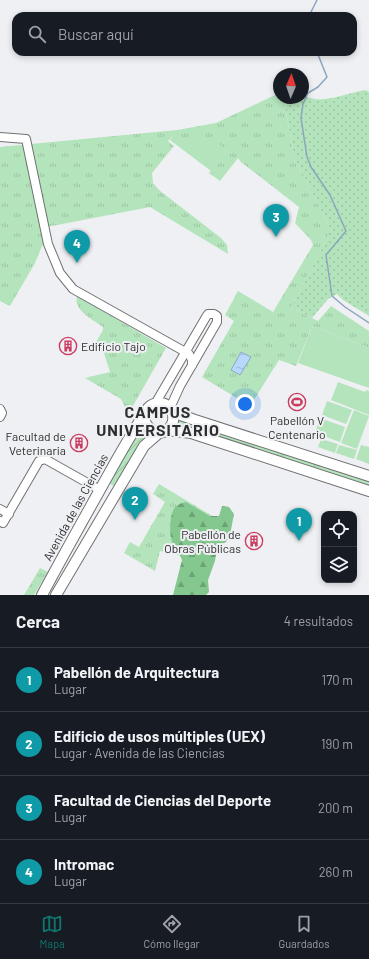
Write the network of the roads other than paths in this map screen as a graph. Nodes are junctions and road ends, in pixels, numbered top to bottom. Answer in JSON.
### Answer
{"nodes":[{"id":1,"x":0,"y":137,"type":"edge"},
{"id":2,"x":185,"y":352,"type":"junction"},
{"id":3,"x":192,"y":365,"type":"junction"},
{"id":4,"x":155,"y":404,"type":"junction"},
{"id":5,"x":0,"y":409,"type":"edge"},
{"id":6,"x":171,"y":410,"type":"junction"},
{"id":7,"x":146,"y":412,"type":"junction"},
{"id":8,"x":0,"y":417,"type":"edge"},
{"id":9,"x":163,"y":431,"type":"junction"},
{"id":10,"x":369,"y":476,"type":"edge"},
{"id":11,"x":100,"y":490,"type":"junction"},
{"id":12,"x":369,"y":491,"type":"edge"},
{"id":13,"x":0,"y":509,"type":"edge"},
{"id":14,"x":9,"y":514,"type":"junction"},
{"id":15,"x":2,"y":522,"type":"edge"},
{"id":16,"x":42,"y":595,"type":"edge"},
{"id":17,"x":56,"y":595,"type":"edge"}],
"edges":[{"from":1,"to":2,"type":"street"},
{"from":2,"to":3,"type":"street"},
{"from":2,"to":3,"type":"street"},
{"from":2,"to":4,"type":"street"},
{"from":3,"to":6,"type":"street"},
{"from":4,"to":6,"type":"main road"},
{"from":4,"to":7,"type":"main road"},
{"from":5,"to":8,"type":"street"},
{"from":6,"to":9,"type":"main road"},
{"from":6,"to":10,"type":"main road"},
{"from":7,"to":9,"type":"main road"},
{"from":7,"to":11,"type":"main road","name":"Avenida de las Ciencias"},
{"from":9,"to":12,"type":"main road"},
{"from":9,"to":17,"type":"main road"},
{"from":11,"to":14,"type":"street"},
{"from":11,"to":16,"type":"main road","name":"Avenida de las Ciencias"},
{"from":13,"to":14,"type":"street"},
{"from":14,"to":15,"type":"street"}]}
